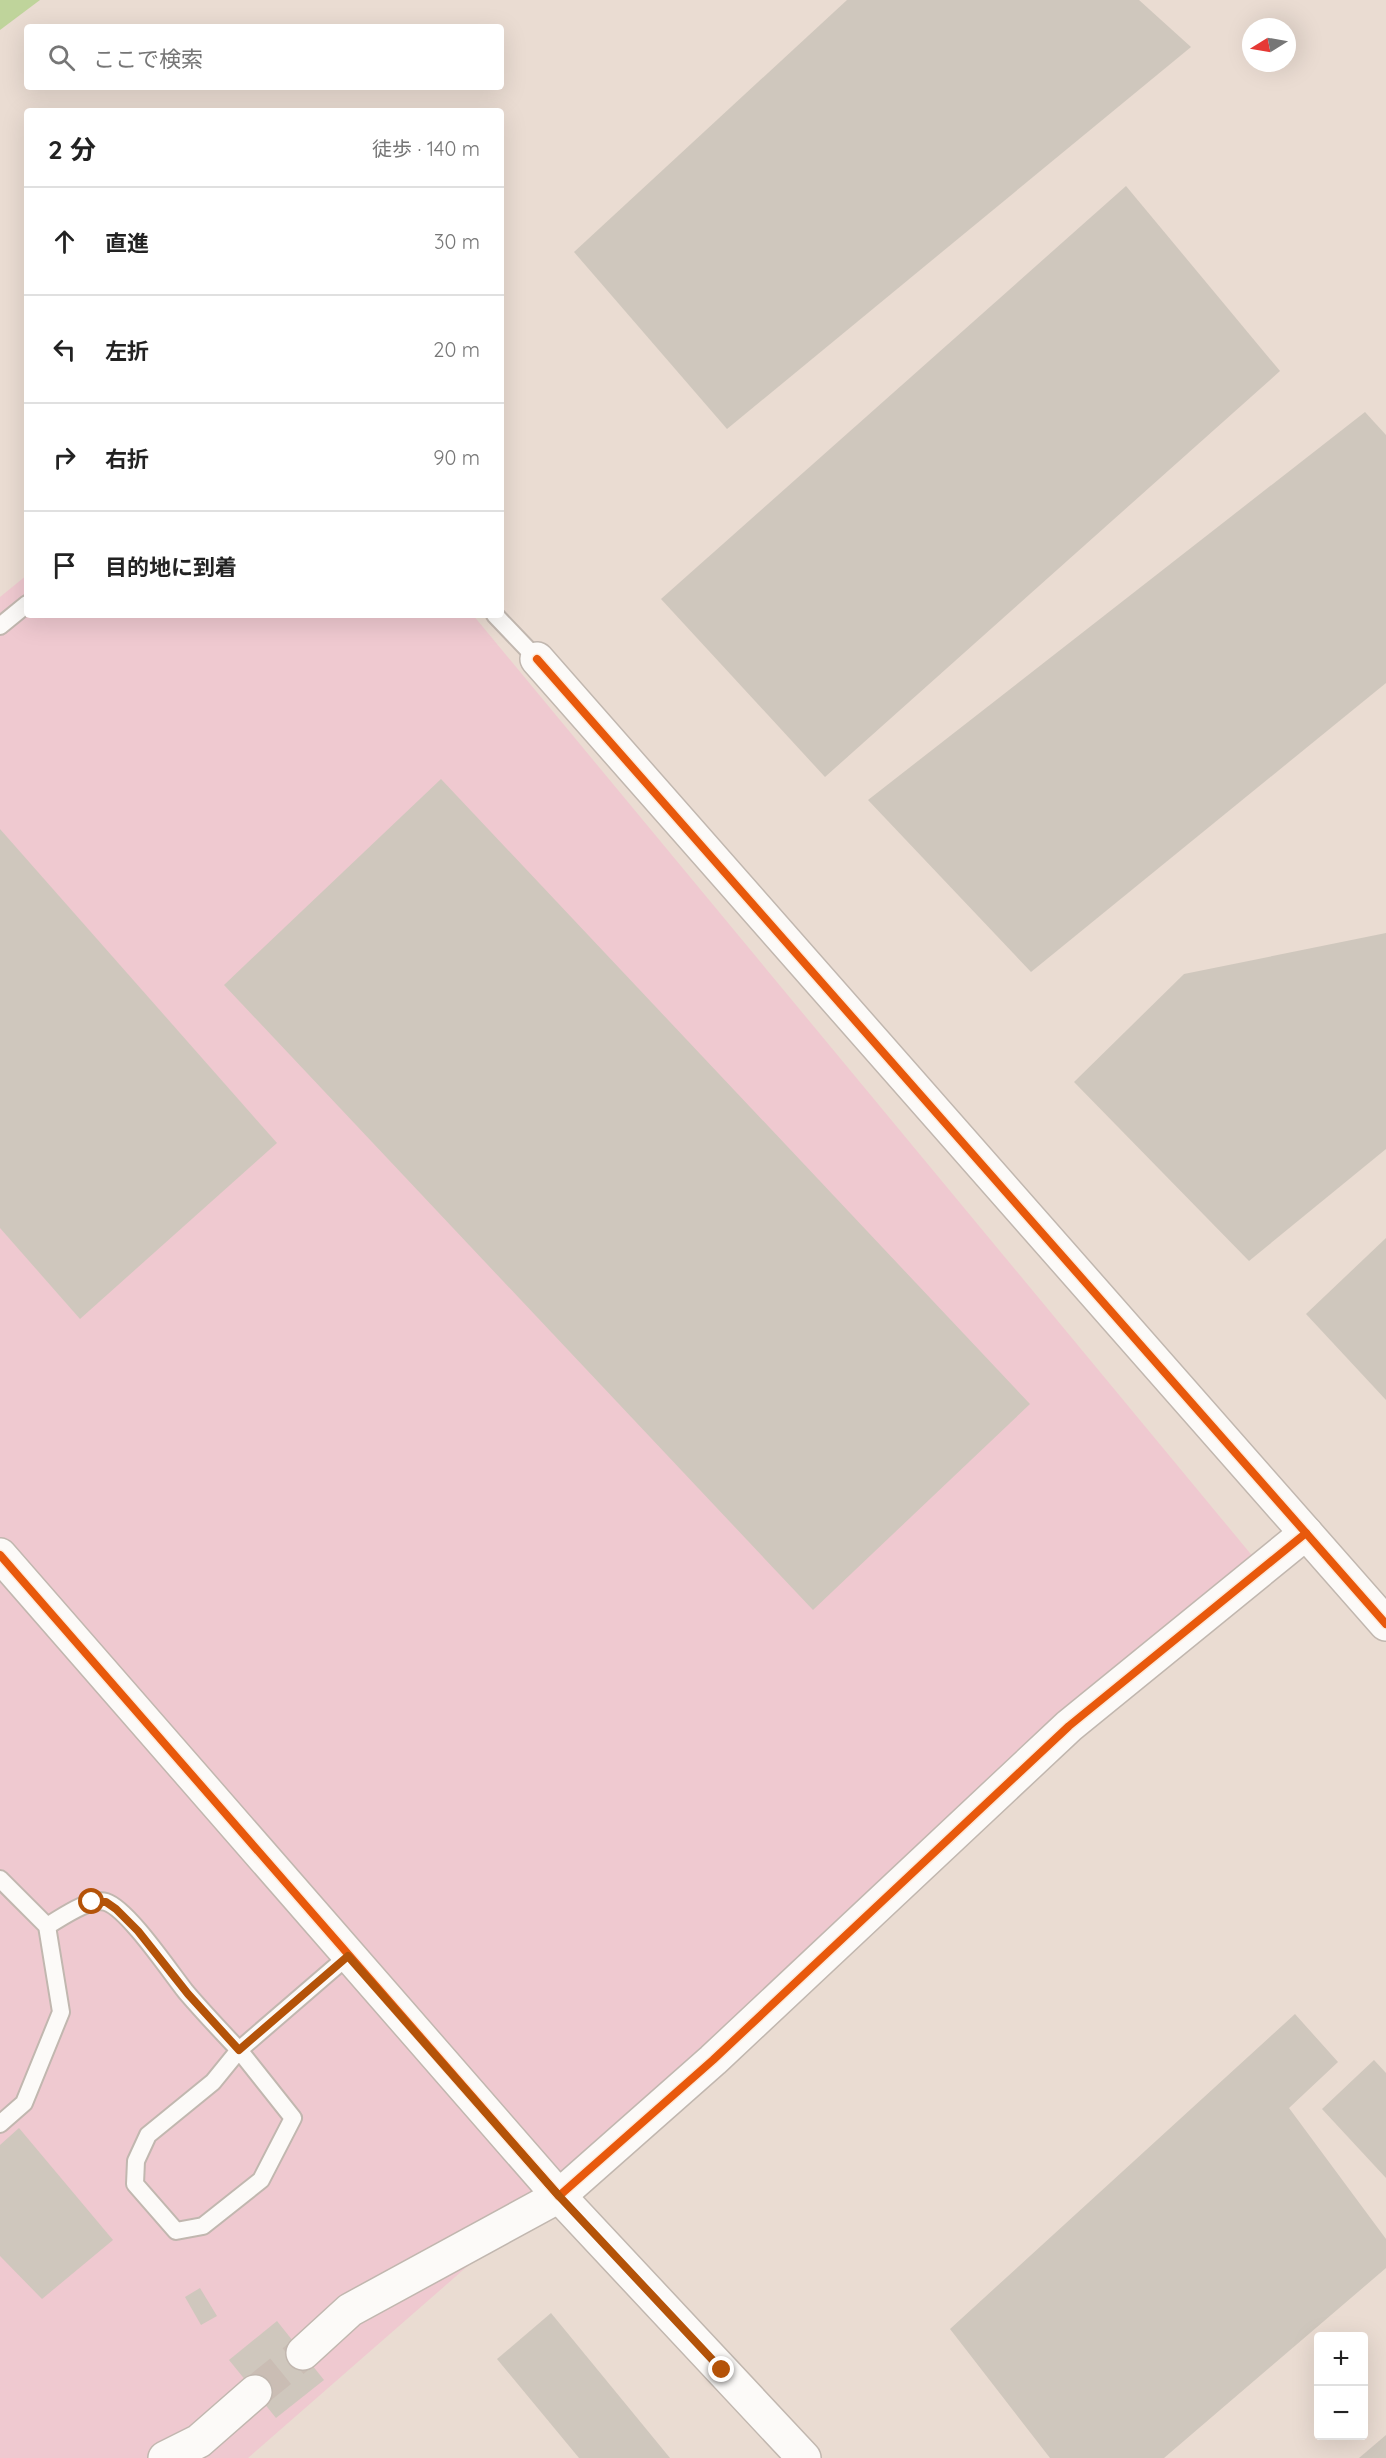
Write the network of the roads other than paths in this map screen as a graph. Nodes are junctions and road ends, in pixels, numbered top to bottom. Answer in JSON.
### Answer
{"nodes":[{"id":1,"x":24,"y":606,"type":"edge"},
{"id":2,"x":498,"y":618,"type":"edge"},
{"id":3,"x":0,"y":626,"type":"edge"},
{"id":4,"x":537,"y":660,"type":"joint"},
{"id":5,"x":1306,"y":1533,"type":"junction"},
{"id":6,"x":0,"y":1555,"type":"edge"},
{"id":7,"x":1386,"y":1624,"type":"edge"},
{"id":8,"x":0,"y":1879,"type":"edge"},
{"id":9,"x":47,"y":1926,"type":"junction"},
{"id":10,"x":348,"y":1956,"type":"junction"},
{"id":11,"x":239,"y":2050,"type":"junction"},
{"id":12,"x":0,"y":2124,"type":"edge"},
{"id":13,"x":559,"y":2196,"type":"junction"},
{"id":14,"x":303,"y":2353,"type":"tunnel mouth"},
{"id":15,"x":255,"y":2392,"type":"tunnel mouth"},
{"id":16,"x":165,"y":2458,"type":"edge"},
{"id":17,"x":804,"y":2458,"type":"edge"}],
"edges":[{"from":1,"to":3,"type":"lane"},
{"from":2,"to":4,"type":"lane"},
{"from":4,"to":5,"type":"street"},
{"from":5,"to":7,"type":"street"},
{"from":5,"to":13,"type":"street"},
{"from":6,"to":10,"type":"street"},
{"from":8,"to":9,"type":"lane"},
{"from":9,"to":11,"type":"lane"},
{"from":9,"to":12,"type":"lane"},
{"from":10,"to":11,"type":"lane"},
{"from":10,"to":13,"type":"street"},
{"from":11,"to":11,"type":"lane"},
{"from":13,"to":14,"type":"street"},
{"from":13,"to":17,"type":"street"},
{"from":15,"to":16,"type":"street"}]}
